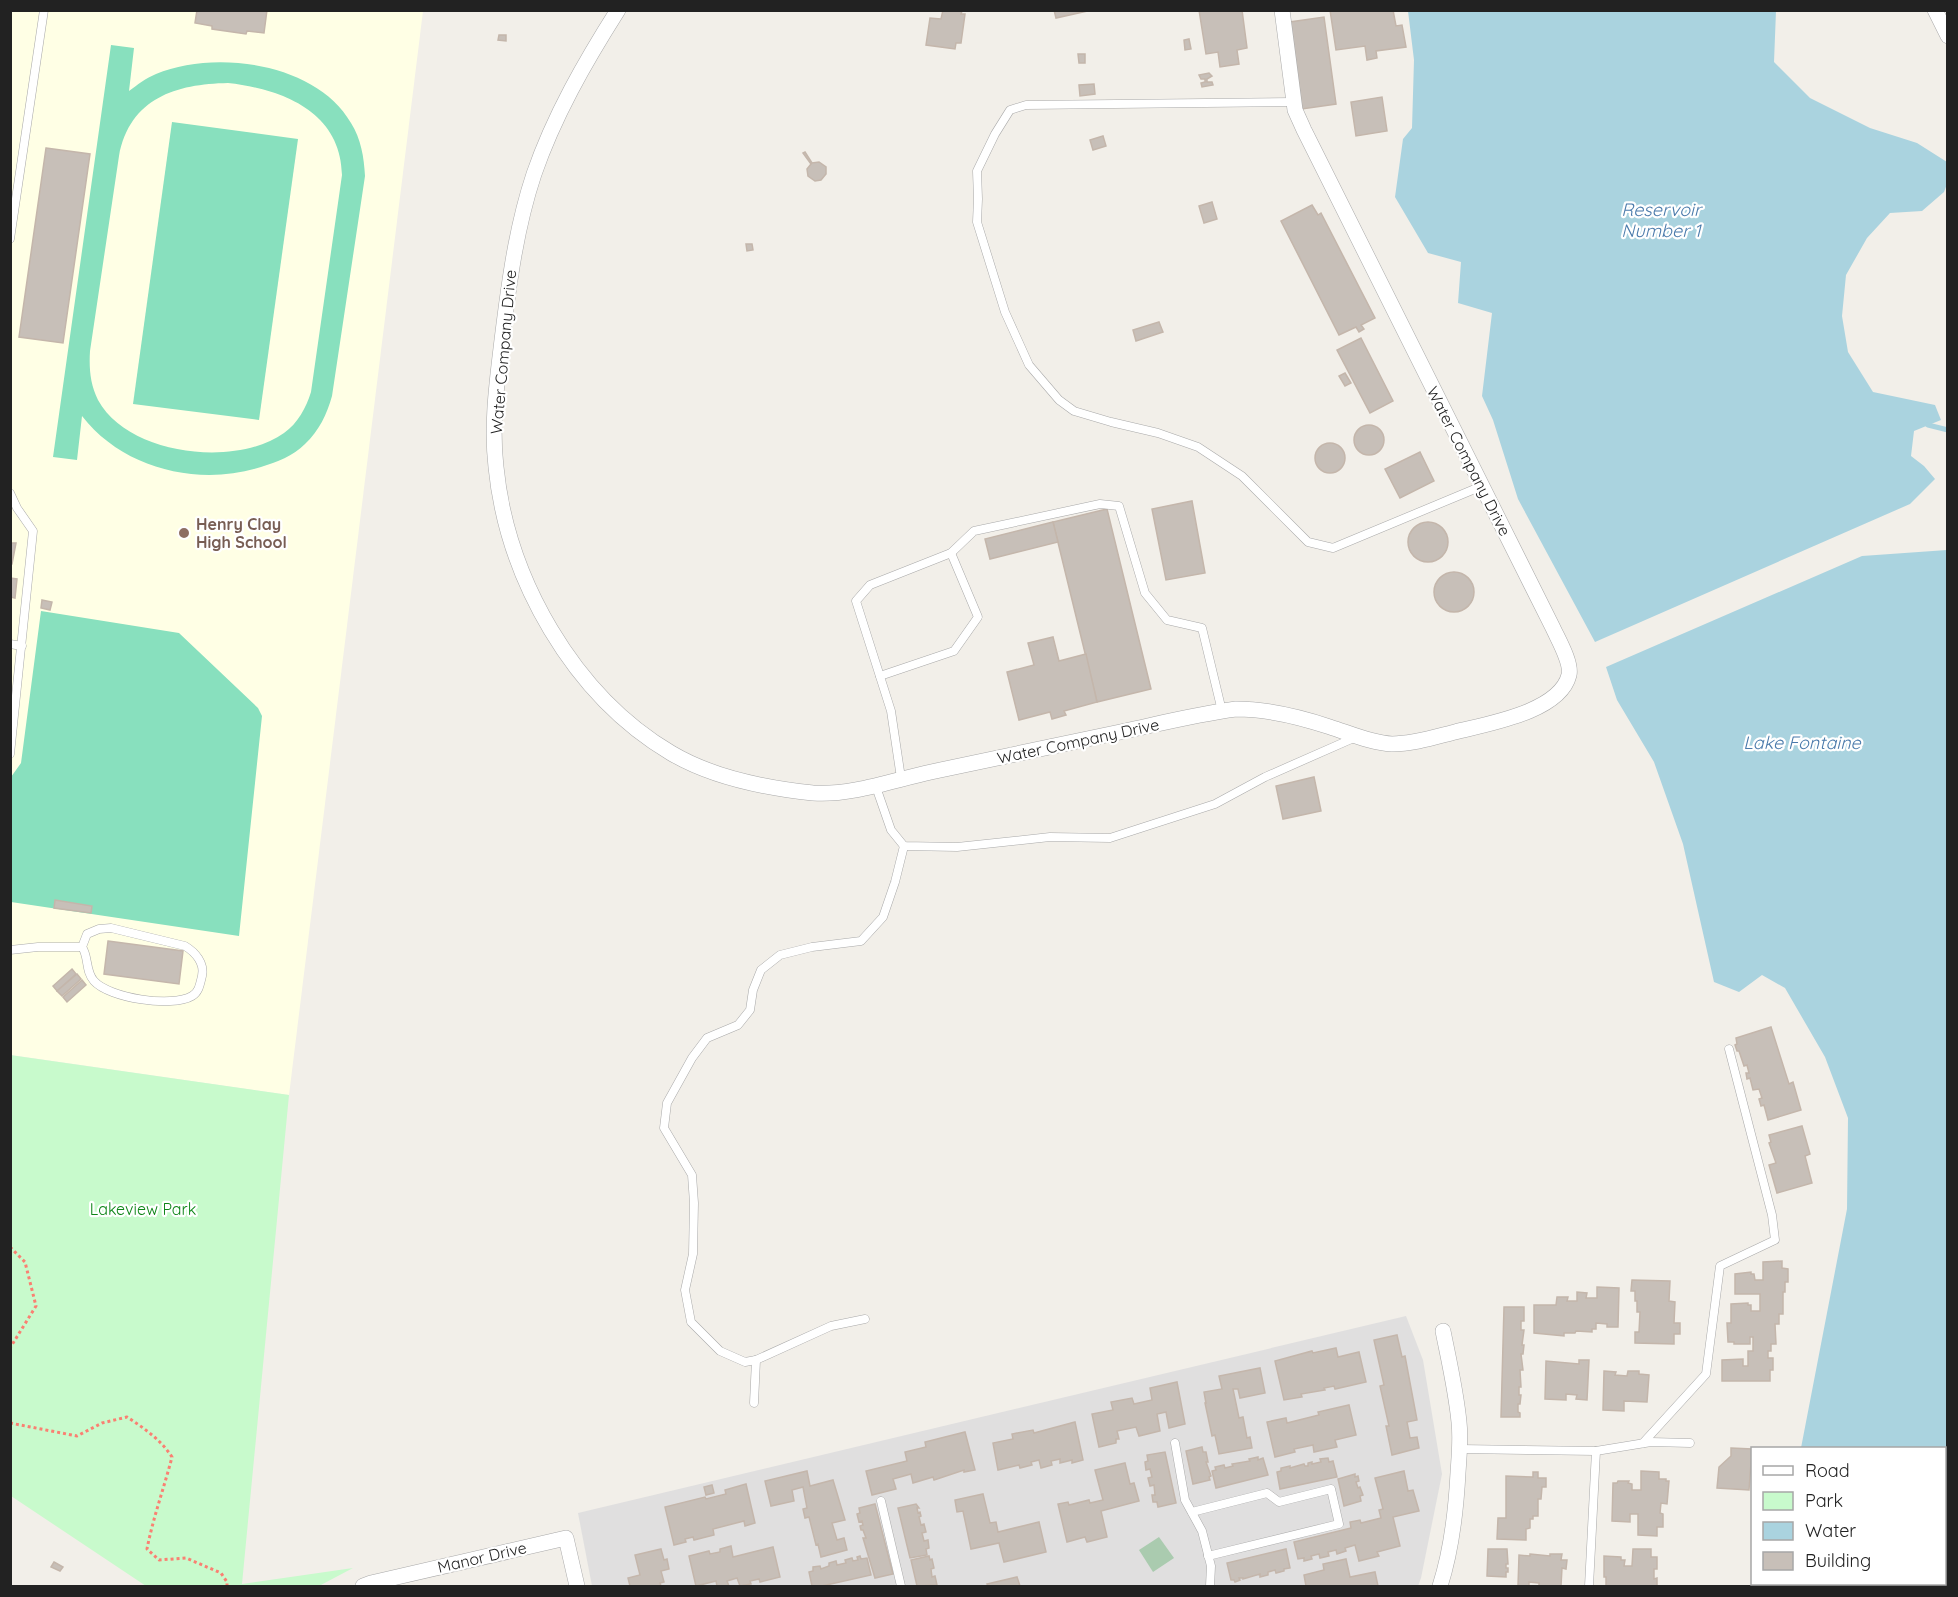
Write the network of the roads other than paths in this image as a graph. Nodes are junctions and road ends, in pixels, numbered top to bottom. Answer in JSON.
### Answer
{"nodes":[{"id":1,"x":44,"y":10,"type":"edge"},
{"id":2,"x":618,"y":10,"type":"edge"},
{"id":3,"x":1282,"y":10,"type":"edge"},
{"id":4,"x":1935,"y":10,"type":"edge"},
{"id":5,"x":1947,"y":36,"type":"edge"},
{"id":6,"x":1294,"y":102,"type":"junction"},
{"id":7,"x":10,"y":239,"type":"edge"},
{"id":8,"x":1482,"y":486,"type":"junction"},
{"id":9,"x":10,"y":493,"type":"edge"},
{"id":10,"x":951,"y":553,"type":"junction"},
{"id":11,"x":10,"y":644,"type":"edge"},
{"id":12,"x":22,"y":646,"type":"junction"},
{"id":13,"x":880,"y":676,"type":"junction"},
{"id":14,"x":1222,"y":711,"type":"junction"},
{"id":15,"x":1357,"y":736,"type":"junction"},
{"id":16,"x":10,"y":754,"type":"edge"},
{"id":17,"x":901,"y":778,"type":"junction"},
{"id":18,"x":875,"y":784,"type":"junction"},
{"id":19,"x":904,"y":846,"type":"junction"},
{"id":20,"x":82,"y":947,"type":"junction"},
{"id":21,"x":10,"y":950,"type":"edge"},
{"id":22,"x":1729,"y":1049,"type":"dead end"},
{"id":23,"x":865,"y":1319,"type":"dead end"},
{"id":24,"x":1443,"y":1331,"type":"dead end"},
{"id":25,"x":756,"y":1360,"type":"junction"},
{"id":26,"x":754,"y":1403,"type":"dead end"},
{"id":27,"x":1175,"y":1443,"type":"dead end"},
{"id":28,"x":1644,"y":1443,"type":"junction"},
{"id":29,"x":1690,"y":1443,"type":"dead end"},
{"id":30,"x":1460,"y":1449,"type":"junction"},
{"id":31,"x":1596,"y":1451,"type":"junction"},
{"id":32,"x":881,"y":1501,"type":"dead end"},
{"id":33,"x":1192,"y":1512,"type":"junction"},
{"id":34,"x":1208,"y":1556,"type":"junction"},
{"id":35,"x":363,"y":1587,"type":"edge"},
{"id":36,"x":577,"y":1587,"type":"edge"},
{"id":37,"x":901,"y":1587,"type":"edge"},
{"id":38,"x":1210,"y":1587,"type":"edge"},
{"id":39,"x":1440,"y":1587,"type":"edge"},
{"id":40,"x":1589,"y":1587,"type":"edge"}],
"edges":[{"from":1,"to":7,"type":"lane"},
{"from":2,"to":18,"type":"street","name":"Water Company Drive"},
{"from":3,"to":6,"type":"street","name":"Water Company Drive"},
{"from":4,"to":5,"type":"street"},
{"from":6,"to":8,"type":"street","name":"Water Company Drive"},
{"from":6,"to":8,"type":"lane"},
{"from":8,"to":15,"type":"street","name":"Water Company Drive"},
{"from":9,"to":12,"type":"lane"},
{"from":10,"to":13,"type":"lane"},
{"from":10,"to":13,"type":"lane"},
{"from":10,"to":14,"type":"lane"},
{"from":11,"to":12,"type":"lane"},
{"from":12,"to":16,"type":"lane"},
{"from":13,"to":17,"type":"lane"},
{"from":14,"to":15,"type":"street","name":"Water Company Drive"},
{"from":14,"to":17,"type":"street","name":"Water Company Drive"},
{"from":15,"to":19,"type":"lane"},
{"from":17,"to":18,"type":"street","name":"Water Company Drive"},
{"from":18,"to":19,"type":"lane"},
{"from":19,"to":25,"type":"lane"},
{"from":20,"to":20,"type":"lane"},
{"from":20,"to":21,"type":"lane"},
{"from":22,"to":28,"type":"lane"},
{"from":23,"to":25,"type":"lane"},
{"from":24,"to":30,"type":"street"},
{"from":25,"to":26,"type":"lane"},
{"from":27,"to":33,"type":"lane"},
{"from":28,"to":29,"type":"lane"},
{"from":28,"to":31,"type":"lane"},
{"from":30,"to":31,"type":"lane"},
{"from":30,"to":39,"type":"street"},
{"from":31,"to":40,"type":"lane"},
{"from":32,"to":37,"type":"lane"},
{"from":33,"to":34,"type":"lane"},
{"from":33,"to":34,"type":"lane"},
{"from":34,"to":38,"type":"lane"},
{"from":35,"to":36,"type":"street","name":"Manor Drive"}]}
